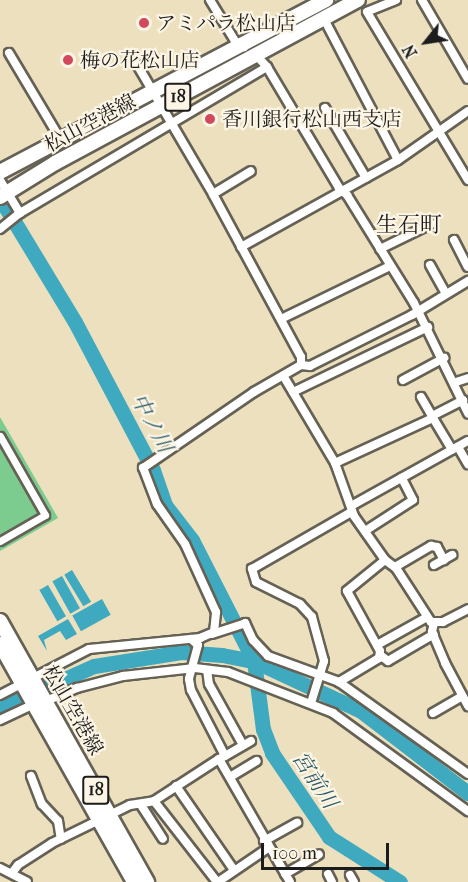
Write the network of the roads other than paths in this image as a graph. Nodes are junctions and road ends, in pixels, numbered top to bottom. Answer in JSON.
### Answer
{"nodes":[{"id":1,"x":210,"y":0,"type":"edge"},
{"id":2,"x":326,"y":0,"type":"edge"},
{"id":3,"x":358,"y":0,"type":"edge"},
{"id":4,"x":396,"y":0,"type":"edge"},
{"id":5,"x":422,"y":0,"type":"edge"},
{"id":6,"x":371,"y":4,"type":"edge"},
{"id":7,"x":324,"y":19,"type":"junction"},
{"id":8,"x":241,"y":46,"type":"junction"},
{"id":9,"x":9,"y":53,"type":"dead end"},
{"id":10,"x":255,"y":55,"type":"junction"},
{"id":11,"x":136,"y":63,"type":"dead end"},
{"id":12,"x":267,"y":67,"type":"junction"},
{"id":13,"x":468,"y":79,"type":"edge"},
{"id":14,"x":154,"y":93,"type":"junction"},
{"id":15,"x":162,"y":106,"type":"junction"},
{"id":16,"x":325,"y":108,"type":"dead end"},
{"id":17,"x":468,"y":111,"type":"edge"},
{"id":18,"x":173,"y":123,"type":"junction"},
{"id":19,"x":438,"y":132,"type":"junction"},
{"id":20,"x":62,"y":142,"type":"junction"},
{"id":21,"x":398,"y":160,"type":"junction"},
{"id":22,"x":251,"y":171,"type":"dead end"},
{"id":23,"x":0,"y":172,"type":"edge"},
{"id":24,"x":366,"y":178,"type":"junction"},
{"id":25,"x":0,"y":180,"type":"edge"},
{"id":26,"x":468,"y":180,"type":"edge"},
{"id":27,"x":343,"y":191,"type":"junction"},
{"id":28,"x":213,"y":194,"type":"junction"},
{"id":29,"x":4,"y":195,"type":"edge"},
{"id":30,"x":15,"y":217,"type":"junction"},
{"id":31,"x":431,"y":224,"type":"dead end"},
{"id":32,"x":0,"y":229,"type":"edge"},
{"id":33,"x":454,"y":240,"type":"dead end"},
{"id":34,"x":241,"y":247,"type":"junction"},
{"id":35,"x":380,"y":249,"type":"junction"},
{"id":36,"x":430,"y":265,"type":"dead end"},
{"id":37,"x":390,"y":266,"type":"junction"},
{"id":38,"x":468,"y":267,"type":"edge"},
{"id":39,"x":468,"y":280,"type":"edge"},
{"id":40,"x":446,"y":294,"type":"junction"},
{"id":41,"x":419,"y":311,"type":"junction"},
{"id":42,"x":281,"y":320,"type":"junction"},
{"id":43,"x":428,"y":327,"type":"junction"},
{"id":44,"x":444,"y":358,"type":"junction"},
{"id":45,"x":301,"y":365,"type":"junction"},
{"id":46,"x":284,"y":376,"type":"junction"},
{"id":47,"x":468,"y":378,"type":"edge"},
{"id":48,"x":403,"y":380,"type":"dead end"},
{"id":49,"x":456,"y":382,"type":"junction"},
{"id":50,"x":293,"y":392,"type":"junction"},
{"id":51,"x":422,"y":397,"type":"dead end"},
{"id":52,"x":464,"y":400,"type":"junction"},
{"id":53,"x":468,"y":413,"type":"edge"},
{"id":54,"x":433,"y":417,"type":"junction"},
{"id":55,"x":0,"y":436,"type":"edge"},
{"id":56,"x":468,"y":441,"type":"edge"},
{"id":57,"x":455,"y":448,"type":"junction"},
{"id":58,"x":335,"y":464,"type":"junction"},
{"id":59,"x":468,"y":464,"type":"edge"},
{"id":60,"x":402,"y":478,"type":"junction"},
{"id":61,"x":351,"y":509,"type":"junction"},
{"id":62,"x":365,"y":531,"type":"junction"},
{"id":63,"x":0,"y":541,"type":"edge"},
{"id":64,"x":385,"y":560,"type":"junction"},
{"id":65,"x":434,"y":565,"type":"dead end"},
{"id":66,"x":395,"y":567,"type":"junction"},
{"id":67,"x":465,"y":610,"type":"edge"},
{"id":68,"x":426,"y":617,"type":"junction"},
{"id":69,"x":0,"y":621,"type":"edge"},
{"id":70,"x":468,"y":622,"type":"edge"},
{"id":71,"x":434,"y":623,"type":"junction"},
{"id":72,"x":211,"y":634,"type":"junction"},
{"id":73,"x":434,"y":634,"type":"junction"},
{"id":74,"x":194,"y":642,"type":"junction"},
{"id":75,"x":0,"y":644,"type":"edge"},
{"id":76,"x":377,"y":645,"type":"junction"},
{"id":77,"x":380,"y":655,"type":"junction"},
{"id":78,"x":195,"y":668,"type":"junction"},
{"id":79,"x":207,"y":670,"type":"junction"},
{"id":80,"x":321,"y":678,"type":"junction"},
{"id":81,"x":339,"y":682,"type":"junction"},
{"id":82,"x":29,"y":684,"type":"junction"},
{"id":83,"x":0,"y":695,"type":"edge"},
{"id":84,"x":462,"y":696,"type":"junction"},
{"id":85,"x":39,"y":701,"type":"junction"},
{"id":86,"x":312,"y":701,"type":"junction"},
{"id":87,"x":468,"y":706,"type":"edge"},
{"id":88,"x":433,"y":713,"type":"dead end"},
{"id":89,"x":0,"y":720,"type":"edge"},
{"id":90,"x":251,"y":741,"type":"dead end"},
{"id":91,"x":243,"y":746,"type":"junction"},
{"id":92,"x":222,"y":758,"type":"junction"},
{"id":93,"x":257,"y":761,"type":"dead end"},
{"id":94,"x":468,"y":774,"type":"edge"},
{"id":95,"x":31,"y":776,"type":"dead end"},
{"id":96,"x":230,"y":777,"type":"junction"},
{"id":97,"x":176,"y":786,"type":"junction"},
{"id":98,"x":154,"y":801,"type":"junction"},
{"id":99,"x":141,"y":805,"type":"junction"},
{"id":100,"x":468,"y":811,"type":"edge"},
{"id":101,"x":105,"y":817,"type":"junction"},
{"id":102,"x":297,"y":823,"type":"dead end"},
{"id":103,"x":61,"y":839,"type":"junction"},
{"id":104,"x":163,"y":839,"type":"dead end"},
{"id":105,"x":266,"y":845,"type":"junction"},
{"id":106,"x":319,"y":854,"type":"dead end"},
{"id":107,"x":0,"y":868,"type":"edge"},
{"id":108,"x":234,"y":870,"type":"junction"},
{"id":109,"x":12,"y":873,"type":"junction"},
{"id":110,"x":287,"y":878,"type":"edge"},
{"id":111,"x":27,"y":882,"type":"edge"},
{"id":112,"x":134,"y":882,"type":"edge"},
{"id":113,"x":147,"y":882,"type":"edge"},
{"id":114,"x":218,"y":882,"type":"edge"}],
"edges":[{"from":1,"to":8,"type":"street"},
{"from":2,"to":8,"type":"main road","name":"松山空港線","number":"18"},
{"from":3,"to":7,"type":"main road","name":"松山空港線","number":"18"},
{"from":4,"to":6,"type":"street"},
{"from":5,"to":13,"type":"street"},
{"from":6,"to":19,"type":"street"},
{"from":7,"to":10,"type":"main road","name":"松山空港線","number":"18"},
{"from":7,"to":21,"type":"street"},
{"from":8,"to":10,"type":"street"},
{"from":8,"to":14,"type":"main road","name":"松山空港線","number":"18"},
{"from":9,"to":20,"type":"street"},
{"from":10,"to":12,"type":"street"},
{"from":10,"to":15,"type":"main road","name":"松山空港線","number":"18"},
{"from":11,"to":14,"type":"street"},
{"from":12,"to":18,"type":"street"},
{"from":12,"to":27,"type":"street"},
{"from":14,"to":15,"type":"street"},
{"from":14,"to":20,"type":"main road","name":"松山空港線","number":"18"},
{"from":15,"to":18,"type":"street"},
{"from":15,"to":29,"type":"main road","name":"松山空港線","number":"18"},
{"from":16,"to":24,"type":"street"},
{"from":17,"to":19,"type":"street"},
{"from":18,"to":28,"type":"street"},
{"from":18,"to":30,"type":"street"},
{"from":19,"to":21,"type":"street"},
{"from":19,"to":26,"type":"street"},
{"from":20,"to":23,"type":"main road","name":"松山空港線","number":"18"},
{"from":21,"to":24,"type":"street"},
{"from":22,"to":28,"type":"street"},
{"from":24,"to":27,"type":"street"},
{"from":25,"to":29,"type":"street"},
{"from":27,"to":34,"type":"street"},
{"from":27,"to":35,"type":"street"},
{"from":28,"to":34,"type":"street"},
{"from":29,"to":30,"type":"street"},
{"from":30,"to":32,"type":"street"},
{"from":31,"to":35,"type":"street"},
{"from":33,"to":38,"type":"street"},
{"from":34,"to":42,"type":"street"},
{"from":35,"to":37,"type":"street"},
{"from":36,"to":40,"type":"street"},
{"from":37,"to":41,"type":"street"},
{"from":37,"to":42,"type":"street"},
{"from":39,"to":40,"type":"street"},
{"from":40,"to":41,"type":"street"},
{"from":41,"to":43,"type":"street"},
{"from":41,"to":45,"type":"street"},
{"from":42,"to":45,"type":"street"},
{"from":43,"to":44,"type":"street"},
{"from":43,"to":50,"type":"street"},
{"from":44,"to":48,"type":"street"},
{"from":44,"to":49,"type":"street"},
{"from":45,"to":46,"type":"street"},
{"from":46,"to":50,"type":"street"},
{"from":46,"to":72,"type":"street"},
{"from":47,"to":49,"type":"street"},
{"from":49,"to":52,"type":"street"},
{"from":50,"to":58,"type":"street"},
{"from":51,"to":54,"type":"street"},
{"from":52,"to":53,"type":"street"},
{"from":52,"to":54,"type":"street"},
{"from":54,"to":57,"type":"street"},
{"from":54,"to":58,"type":"street"},
{"from":55,"to":63,"type":"street"},
{"from":56,"to":57,"type":"street"},
{"from":57,"to":59,"type":"street"},
{"from":57,"to":60,"type":"street"},
{"from":58,"to":61,"type":"street"},
{"from":60,"to":61,"type":"street"},
{"from":60,"to":62,"type":"street"},
{"from":61,"to":62,"type":"street"},
{"from":61,"to":80,"type":"street"},
{"from":62,"to":64,"type":"street"},
{"from":64,"to":66,"type":"street"},
{"from":64,"to":76,"type":"street"},
{"from":65,"to":66,"type":"street"},
{"from":66,"to":68,"type":"street"},
{"from":67,"to":70,"type":"street"},
{"from":67,"to":71,"type":"street"},
{"from":68,"to":71,"type":"street"},
{"from":68,"to":76,"type":"street"},
{"from":69,"to":82,"type":"main road","name":"松山空港線","number":"18"},
{"from":71,"to":73,"type":"street"},
{"from":72,"to":74,"type":"street"},
{"from":72,"to":80,"type":"street"},
{"from":73,"to":77,"type":"street"},
{"from":73,"to":84,"type":"street"},
{"from":74,"to":78,"type":"street"},
{"from":74,"to":82,"type":"street"},
{"from":75,"to":82,"type":"main road","name":"松山空港線","number":"18"},
{"from":76,"to":77,"type":"street"},
{"from":77,"to":81,"type":"street"},
{"from":78,"to":79,"type":"street"},
{"from":78,"to":85,"type":"street"},
{"from":78,"to":92,"type":"street"},
{"from":79,"to":86,"type":"street"},
{"from":79,"to":91,"type":"street"},
{"from":80,"to":81,"type":"street"},
{"from":80,"to":86,"type":"street"},
{"from":81,"to":94,"type":"street"},
{"from":82,"to":83,"type":"street"},
{"from":82,"to":85,"type":"main road","name":"松山空港線","number":"18"},
{"from":84,"to":87,"type":"street"},
{"from":84,"to":88,"type":"street"},
{"from":85,"to":89,"type":"street"},
{"from":85,"to":101,"type":"main road","name":"松山空港線","number":"18"},
{"from":86,"to":100,"type":"street"},
{"from":90,"to":91,"type":"street"},
{"from":91,"to":92,"type":"street"},
{"from":92,"to":96,"type":"street"},
{"from":92,"to":97,"type":"street"},
{"from":93,"to":96,"type":"street"},
{"from":95,"to":103,"type":"street"},
{"from":96,"to":105,"type":"street"},
{"from":97,"to":98,"type":"street"},
{"from":97,"to":108,"type":"street"},
{"from":98,"to":99,"type":"street"},
{"from":98,"to":114,"type":"street"},
{"from":99,"to":101,"type":"street"},
{"from":99,"to":104,"type":"street"},
{"from":101,"to":103,"type":"street"},
{"from":101,"to":112,"type":"main road","name":"松山空港線","number":"18"},
{"from":101,"to":113,"type":"main road","name":"松山空港線","number":"18"},
{"from":102,"to":105,"type":"street"},
{"from":103,"to":109,"type":"street"},
{"from":105,"to":108,"type":"street"},
{"from":105,"to":110,"type":"street"},
{"from":106,"to":110,"type":"street"},
{"from":107,"to":109,"type":"street"},
{"from":108,"to":114,"type":"street"},
{"from":109,"to":111,"type":"street"}]}
